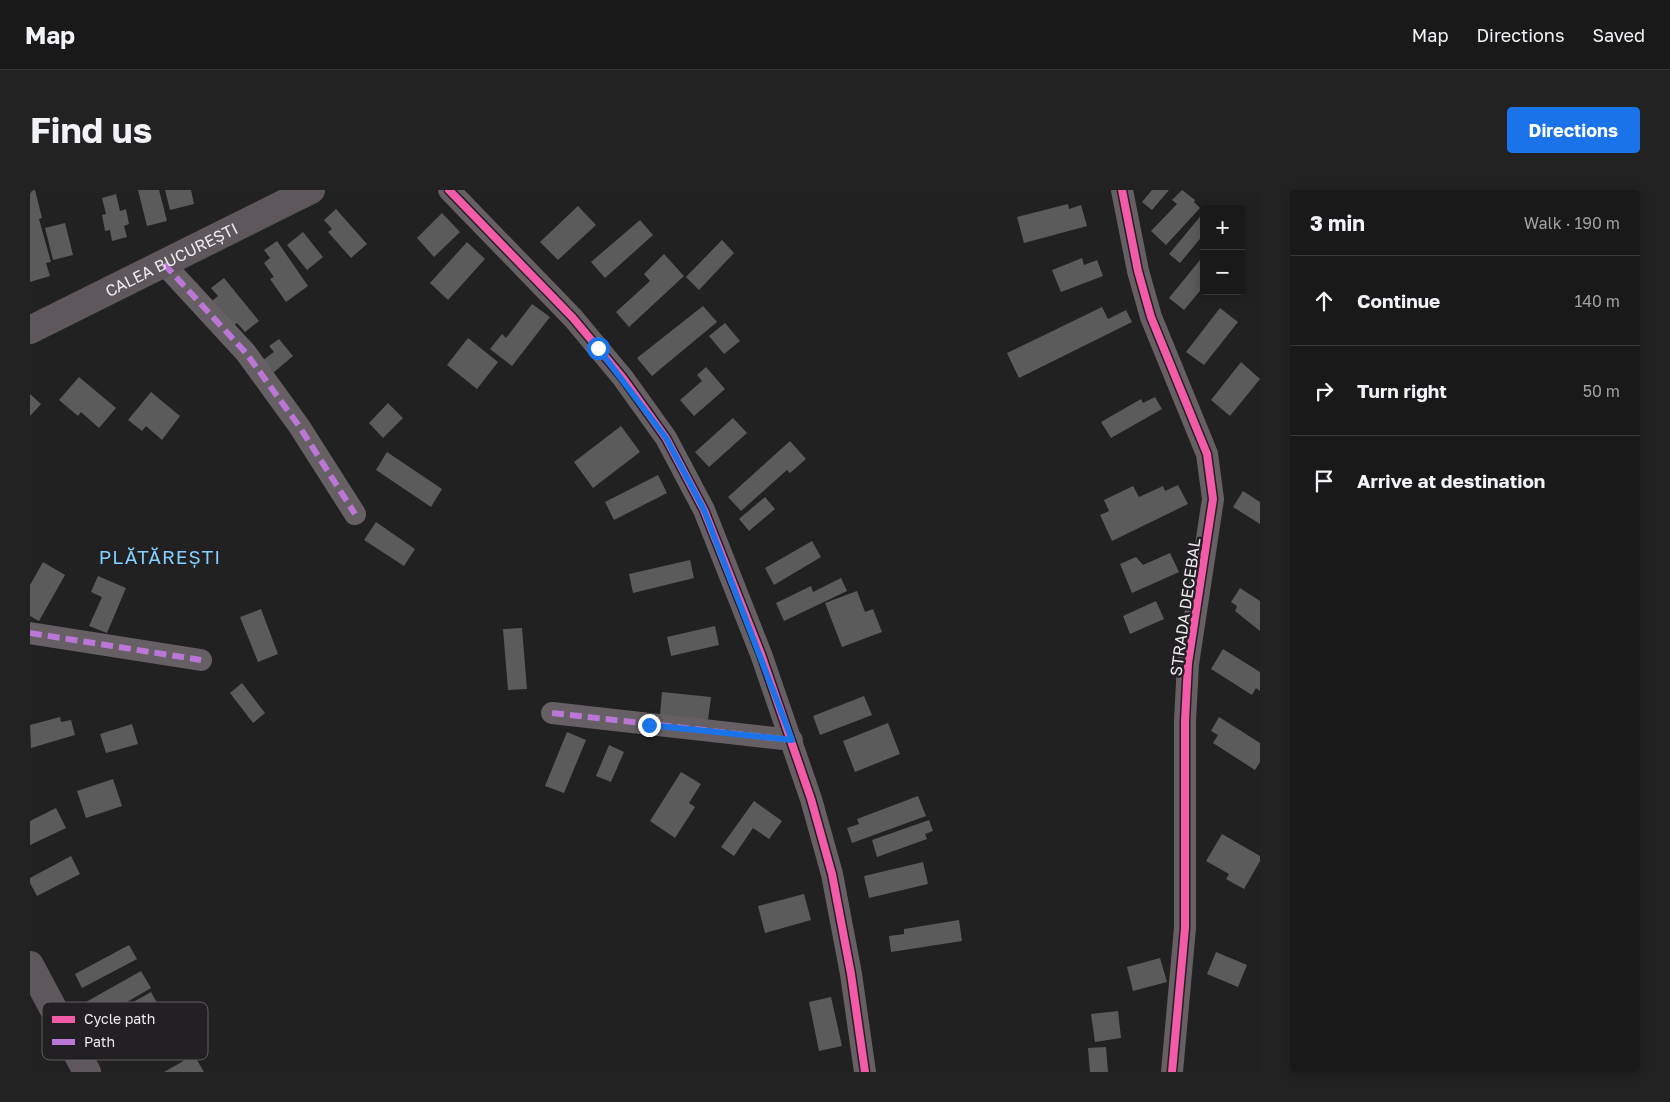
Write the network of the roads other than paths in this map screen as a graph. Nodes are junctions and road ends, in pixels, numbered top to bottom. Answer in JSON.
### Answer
{"nodes":[{"id":1,"x":312,"y":190,"type":"edge"},
{"id":2,"x":449,"y":190,"type":"edge"},
{"id":3,"x":1122,"y":190,"type":"edge"},
{"id":4,"x":164,"y":264,"type":"junction"},
{"id":5,"x":30,"y":330,"type":"edge"},
{"id":6,"x":355,"y":514,"type":"dead end"},
{"id":7,"x":30,"y":634,"type":"edge"},
{"id":8,"x":201,"y":660,"type":"dead end"},
{"id":9,"x":552,"y":713,"type":"dead end"},
{"id":10,"x":792,"y":740,"type":"junction"},
{"id":11,"x":30,"y":965,"type":"edge"},
{"id":12,"x":39,"y":1000,"type":"edge"},
{"id":13,"x":79,"y":1060,"type":"edge"},
{"id":14,"x":860,"y":1069,"type":"edge"},
{"id":15,"x":87,"y":1072,"type":"edge"},
{"id":16,"x":1172,"y":1072,"type":"edge"}],
"edges":[{"from":1,"to":4,"type":"main road","name":"CALEA BUCUREȘTI"},
{"from":2,"to":10,"type":"street"},
{"from":3,"to":16,"type":"street","name":"STRADA DECEBAL"},
{"from":4,"to":5,"type":"main road","name":"CALEA BUCUREȘTI"},
{"from":4,"to":6,"type":"street"},
{"from":7,"to":8,"type":"street"},
{"from":9,"to":10,"type":"street"},
{"from":10,"to":14,"type":"street"},
{"from":11,"to":12,"type":"main road"},
{"from":13,"to":15,"type":"main road"}]}
